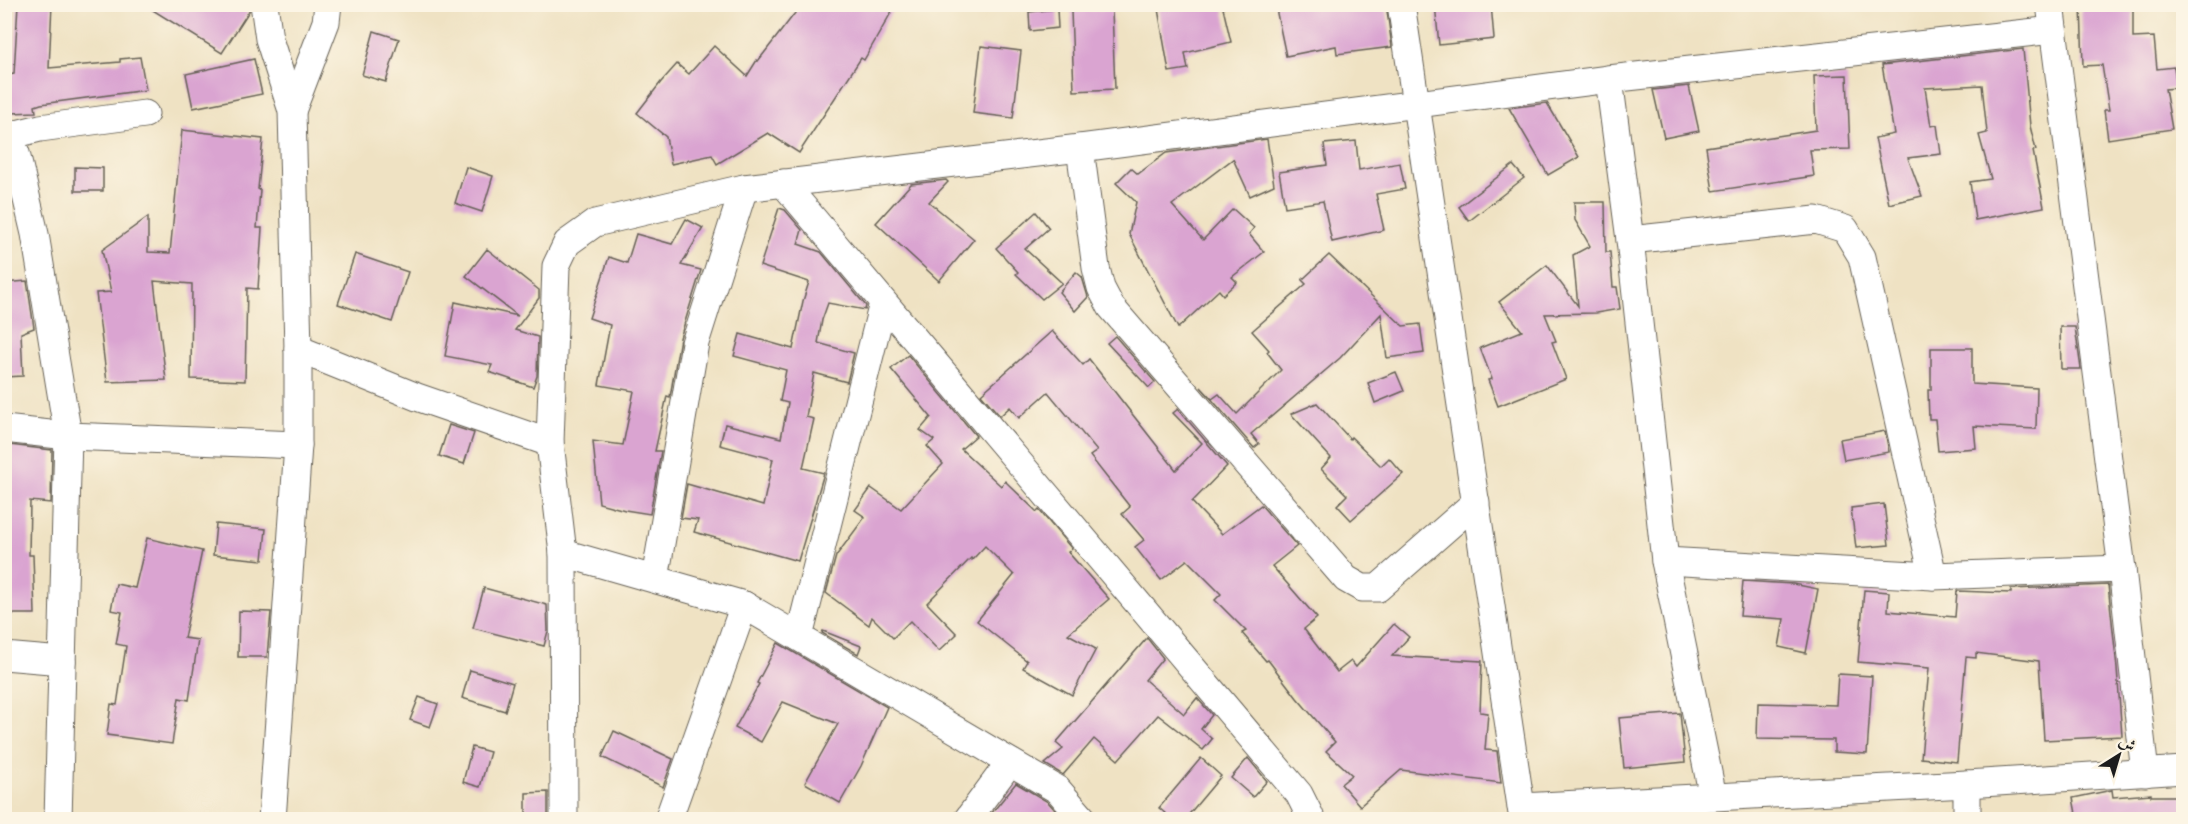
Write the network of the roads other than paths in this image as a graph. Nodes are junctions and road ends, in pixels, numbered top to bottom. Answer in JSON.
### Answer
{"nodes":[{"id":1,"x":264,"y":4,"type":"edge"},
{"id":2,"x":328,"y":4,"type":"edge"},
{"id":3,"x":1401,"y":4,"type":"edge"},
{"id":4,"x":2051,"y":17,"type":"edge"},
{"id":5,"x":1609,"y":79,"type":"junction"},
{"id":6,"x":1416,"y":103,"type":"junction"},
{"id":7,"x":292,"y":111,"type":"junction"},
{"id":8,"x":145,"y":114,"type":"dead end"},
{"id":9,"x":4,"y":137,"type":"edge"},
{"id":10,"x":4,"y":144,"type":"edge"},
{"id":11,"x":1080,"y":148,"type":"junction"},
{"id":12,"x":783,"y":183,"type":"junction"},
{"id":13,"x":744,"y":188,"type":"junction"},
{"id":14,"x":1630,"y":240,"type":"junction"},
{"id":15,"x":883,"y":303,"type":"junction"},
{"id":16,"x":298,"y":349,"type":"junction"},
{"id":17,"x":4,"y":429,"type":"edge"},
{"id":18,"x":68,"y":436,"type":"junction"},
{"id":19,"x":550,"y":443,"type":"junction"},
{"id":20,"x":298,"y":445,"type":"junction"},
{"id":21,"x":1476,"y":502,"type":"junction"},
{"id":22,"x":563,"y":553,"type":"junction"},
{"id":23,"x":1665,"y":561,"type":"junction"},
{"id":24,"x":2122,"y":569,"type":"junction"},
{"id":25,"x":1933,"y":576,"type":"junction"},
{"id":26,"x":655,"y":579,"type":"junction"},
{"id":27,"x":744,"y":605,"type":"junction"},
{"id":28,"x":799,"y":638,"type":"junction"},
{"id":29,"x":4,"y":656,"type":"edge"},
{"id":30,"x":62,"y":661,"type":"junction"},
{"id":31,"x":1010,"y":762,"type":"junction"},
{"id":32,"x":2184,"y":770,"type":"edge"},
{"id":33,"x":2145,"y":773,"type":"junction"},
{"id":34,"x":1967,"y":784,"type":"junction"},
{"id":35,"x":1713,"y":797,"type":"junction"},
{"id":36,"x":1522,"y":813,"type":"edge"},
{"id":37,"x":58,"y":819,"type":"edge"},
{"id":38,"x":272,"y":819,"type":"edge"},
{"id":39,"x":564,"y":819,"type":"edge"},
{"id":40,"x":668,"y":819,"type":"edge"},
{"id":41,"x":967,"y":819,"type":"edge"},
{"id":42,"x":1084,"y":819,"type":"edge"},
{"id":43,"x":1308,"y":819,"type":"edge"},
{"id":44,"x":1967,"y":819,"type":"edge"}],
"edges":[{"from":1,"to":7,"type":"street"},
{"from":2,"to":7,"type":"street"},
{"from":3,"to":6,"type":"street"},
{"from":4,"to":5,"type":"street"},
{"from":4,"to":24,"type":"street"},
{"from":5,"to":6,"type":"street"},
{"from":5,"to":14,"type":"street"},
{"from":6,"to":11,"type":"street"},
{"from":6,"to":21,"type":"street"},
{"from":7,"to":16,"type":"street"},
{"from":8,"to":9,"type":"street"},
{"from":10,"to":18,"type":"street"},
{"from":11,"to":12,"type":"street"},
{"from":11,"to":21,"type":"street"},
{"from":12,"to":13,"type":"street"},
{"from":12,"to":15,"type":"street"},
{"from":13,"to":19,"type":"street"},
{"from":13,"to":26,"type":"street"},
{"from":14,"to":23,"type":"street"},
{"from":14,"to":25,"type":"street"},
{"from":15,"to":28,"type":"street"},
{"from":15,"to":43,"type":"street"},
{"from":16,"to":19,"type":"street"},
{"from":16,"to":20,"type":"street"},
{"from":17,"to":18,"type":"street"},
{"from":18,"to":20,"type":"street"},
{"from":18,"to":30,"type":"street"},
{"from":19,"to":22,"type":"street"},
{"from":20,"to":38,"type":"street"},
{"from":21,"to":36,"type":"street"},
{"from":22,"to":26,"type":"street"},
{"from":22,"to":39,"type":"street"},
{"from":23,"to":25,"type":"street"},
{"from":23,"to":35,"type":"street"},
{"from":24,"to":25,"type":"street"},
{"from":24,"to":33,"type":"street"},
{"from":26,"to":27,"type":"street"},
{"from":27,"to":28,"type":"street"},
{"from":27,"to":40,"type":"street"},
{"from":28,"to":31,"type":"street"},
{"from":29,"to":30,"type":"street"},
{"from":30,"to":37,"type":"street"},
{"from":31,"to":41,"type":"street"},
{"from":31,"to":42,"type":"street"},
{"from":32,"to":33,"type":"street"},
{"from":33,"to":34,"type":"street"},
{"from":34,"to":35,"type":"street"},
{"from":34,"to":44,"type":"street"},
{"from":35,"to":36,"type":"street"}]}
